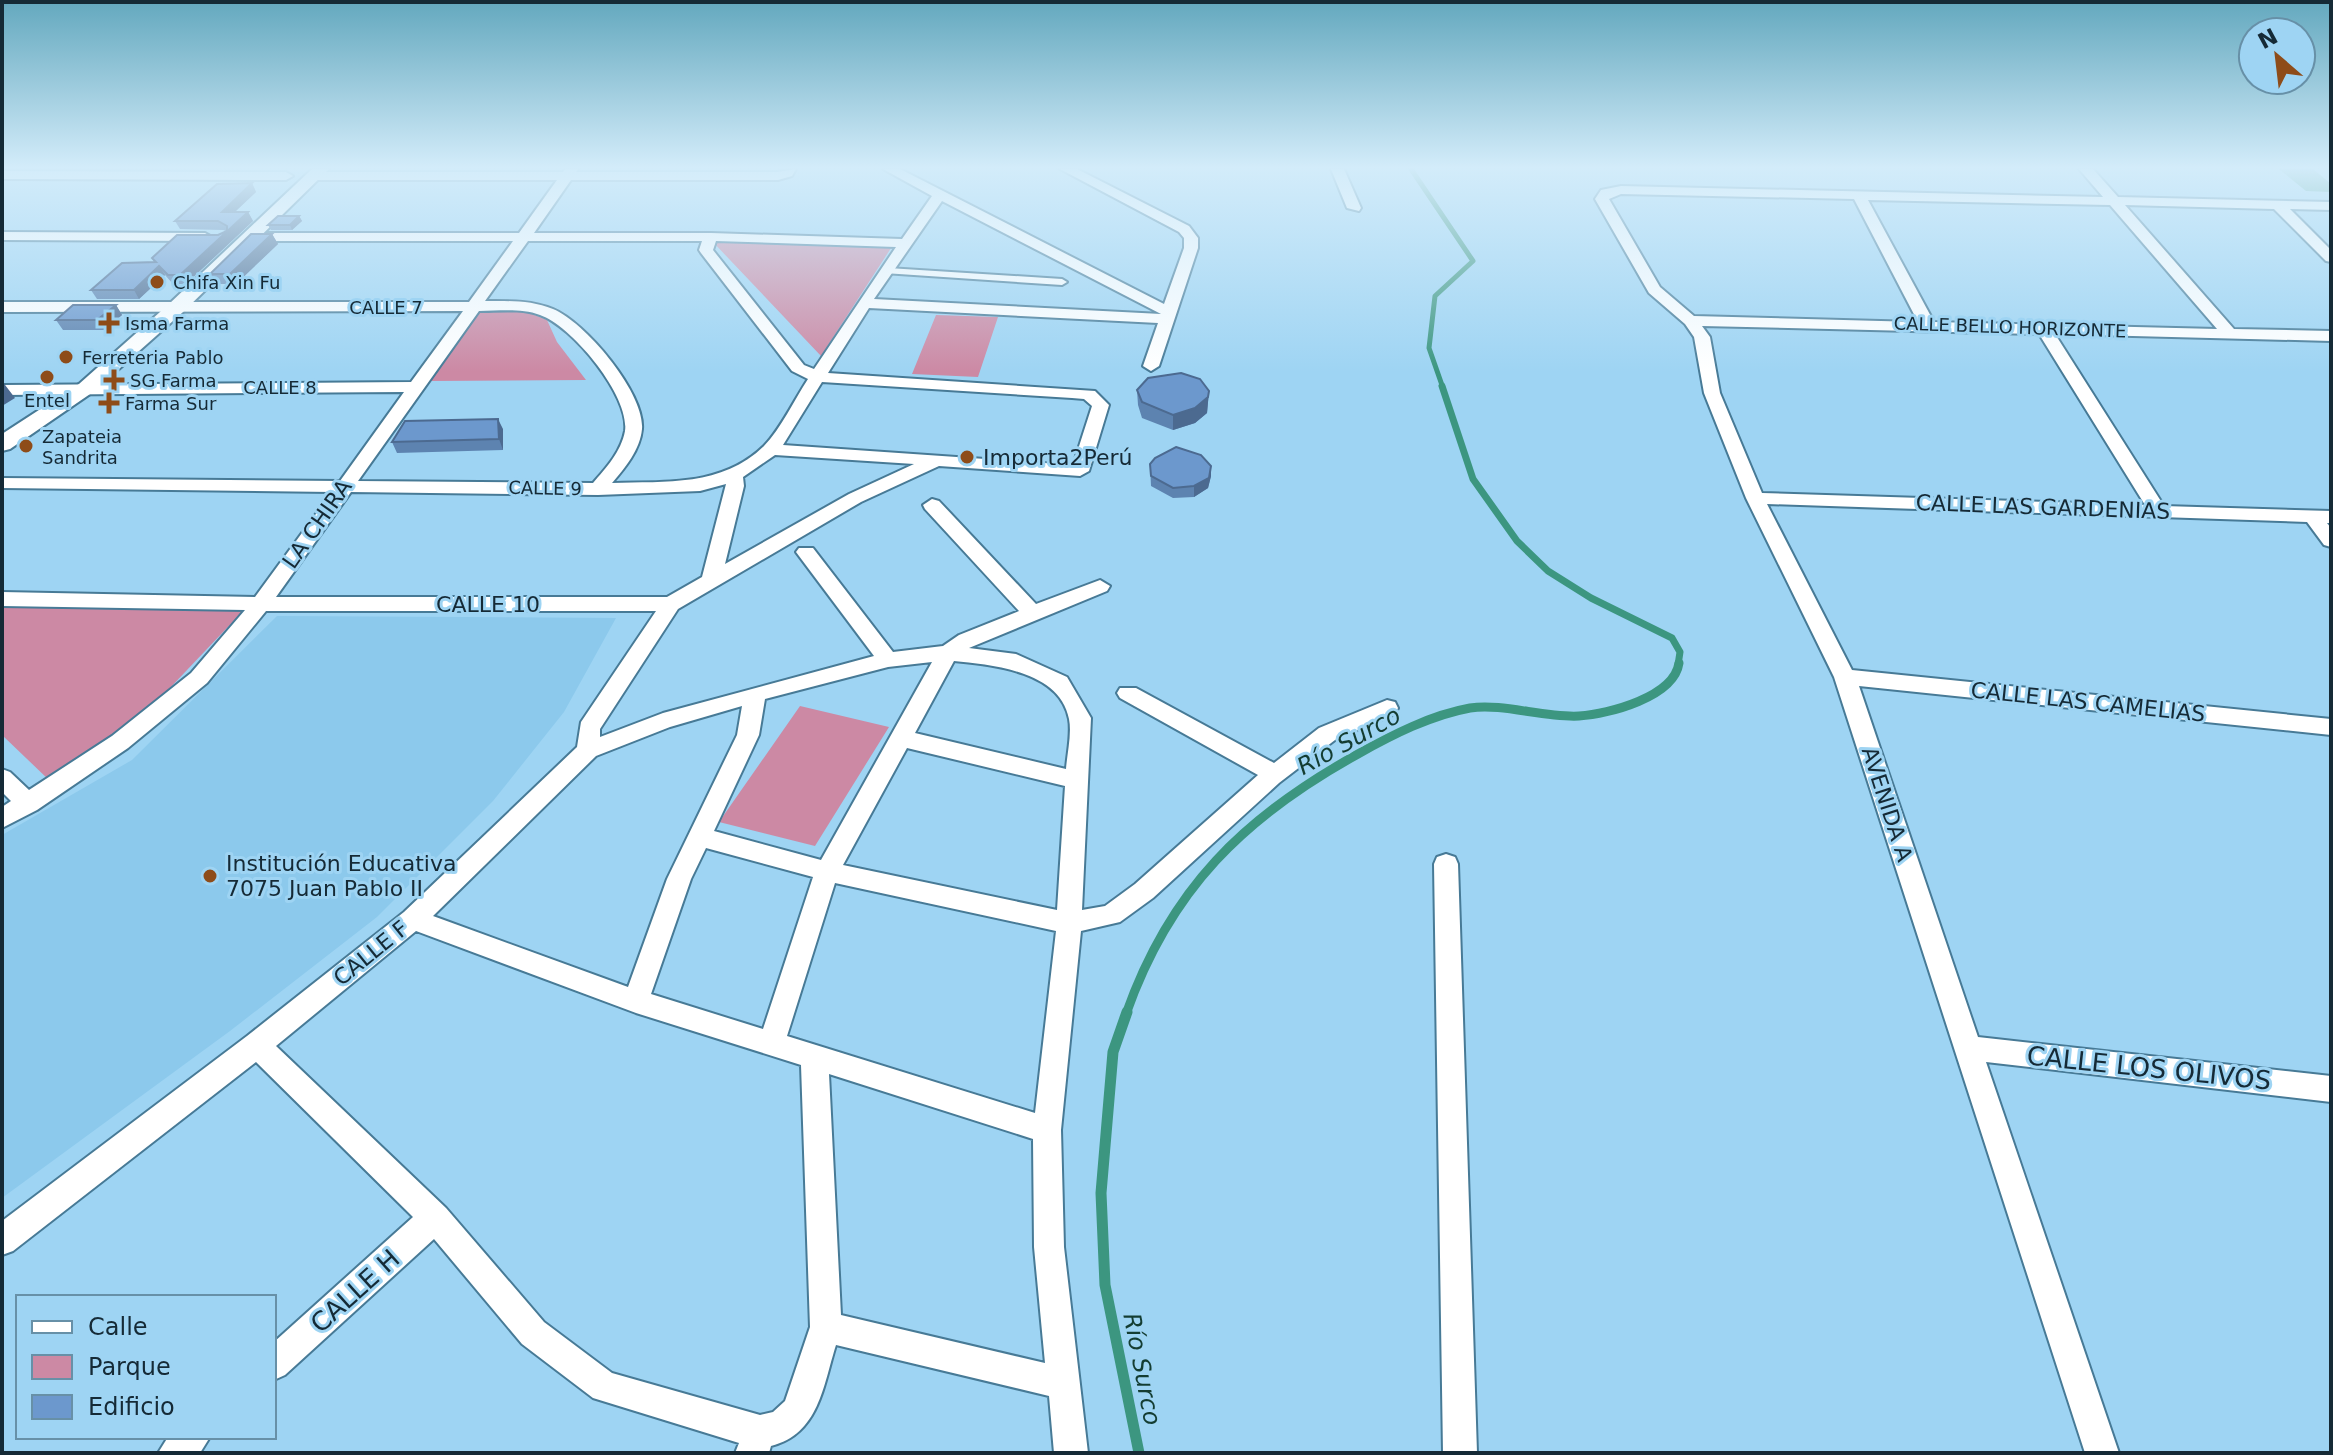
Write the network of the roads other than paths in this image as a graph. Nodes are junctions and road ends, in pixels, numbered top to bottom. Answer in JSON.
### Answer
{"nodes":[{"id":1,"x":201,"y":237,"type":"edge"},
{"id":2,"x":223,"y":237,"type":"joint"},
{"id":3,"x":251,"y":237,"type":"joint"},
{"id":4,"x":521,"y":237,"type":"junction"},
{"id":5,"x":711,"y":237,"type":"junction"},
{"id":6,"x":910,"y":237,"type":"edge"},
{"id":7,"x":1022,"y":237,"type":"edge"},
{"id":8,"x":1190,"y":237,"type":"edge"},
{"id":9,"x":1624,"y":237,"type":"edge"},
{"id":10,"x":1881,"y":237,"type":"edge"},
{"id":11,"x":2147,"y":237,"type":"edge"},
{"id":12,"x":2310,"y":237,"type":"edge"},
{"id":13,"x":906,"y":243,"type":"junction"},
{"id":14,"x":2331,"y":258,"type":"edge"},
{"id":15,"x":888,"y":271,"type":"junction"},
{"id":16,"x":1062,"y":282,"type":"dead end"},
{"id":17,"x":864,"y":303,"type":"junction"},
{"id":18,"x":2,"y":307,"type":"edge"},
{"id":19,"x":471,"y":307,"type":"junction"},
{"id":20,"x":149,"y":308,"type":"junction"},
{"id":21,"x":176,"y":308,"type":"junction"},
{"id":22,"x":1166,"y":315,"type":"junction"},
{"id":23,"x":1690,"y":321,"type":"junction"},
{"id":24,"x":1927,"y":324,"type":"junction"},
{"id":25,"x":2043,"y":328,"type":"junction"},
{"id":26,"x":2229,"y":333,"type":"junction"},
{"id":27,"x":2331,"y":336,"type":"edge"},
{"id":28,"x":1151,"y":366,"type":"dead end"},
{"id":29,"x":817,"y":377,"type":"junction"},
{"id":30,"x":415,"y":387,"type":"junction"},
{"id":31,"x":86,"y":388,"type":"junction"},
{"id":32,"x":55,"y":389,"type":"junction"},
{"id":33,"x":2,"y":390,"type":"edge"},
{"id":34,"x":2,"y":425,"type":"edge"},
{"id":35,"x":2,"y":444,"type":"edge"},
{"id":36,"x":771,"y":449,"type":"junction"},
{"id":37,"x":938,"y":460,"type":"junction"},
{"id":38,"x":734,"y":475,"type":"junction"},
{"id":39,"x":2,"y":483,"type":"edge"},
{"id":40,"x":344,"y":486,"type":"junction"},
{"id":41,"x":598,"y":489,"type":"junction"},
{"id":42,"x":1755,"y":498,"type":"junction"},
{"id":43,"x":932,"y":505,"type":"dead end"},
{"id":44,"x":2158,"y":511,"type":"junction"},
{"id":45,"x":2322,"y":517,"type":"edge"},
{"id":46,"x":2331,"y":541,"type":"edge"},
{"id":47,"x":806,"y":552,"type":"dead end"},
{"id":48,"x":712,"y":578,"type":"junction"},
{"id":49,"x":1100,"y":586,"type":"dead end"},
{"id":50,"x":2,"y":599,"type":"edge"},
{"id":51,"x":261,"y":604,"type":"junction"},
{"id":52,"x":671,"y":604,"type":"junction"},
{"id":53,"x":1032,"y":613,"type":"junction"},
{"id":54,"x":948,"y":653,"type":"junction"},
{"id":55,"x":888,"y":660,"type":"junction"},
{"id":56,"x":1845,"y":677,"type":"junction"},
{"id":57,"x":1128,"y":693,"type":"dead end"},
{"id":58,"x":755,"y":695,"type":"junction"},
{"id":59,"x":1387,"y":708,"type":"dead end"},
{"id":60,"x":2331,"y":727,"type":"edge"},
{"id":61,"x":901,"y":738,"type":"junction"},
{"id":62,"x":588,"y":750,"type":"junction"},
{"id":63,"x":1276,"y":774,"type":"junction"},
{"id":64,"x":2,"y":778,"type":"edge"},
{"id":65,"x":1079,"y":781,"type":"junction"},
{"id":66,"x":29,"y":804,"type":"junction"},
{"id":67,"x":2,"y":819,"type":"edge"},
{"id":68,"x":698,"y":836,"type":"junction"},
{"id":69,"x":1446,"y":864,"type":"dead end"},
{"id":70,"x":827,"y":871,"type":"junction"},
{"id":71,"x":413,"y":919,"type":"junction"},
{"id":72,"x":1069,"y":923,"type":"junction"},
{"id":73,"x":636,"y":1001,"type":"junction"},
{"id":74,"x":772,"y":1041,"type":"junction"},
{"id":75,"x":257,"y":1045,"type":"junction"},
{"id":76,"x":1967,"y":1048,"type":"junction"},
{"id":77,"x":814,"y":1056,"type":"junction"},
{"id":78,"x":2331,"y":1089,"type":"edge"},
{"id":79,"x":1047,"y":1130,"type":"junction"},
{"id":80,"x":435,"y":1218,"type":"junction"},
{"id":81,"x":2,"y":1240,"type":"edge"},
{"id":82,"x":826,"y":1327,"type":"junction"},
{"id":83,"x":276,"y":1362,"type":"edge"},
{"id":84,"x":1062,"y":1383,"type":"junction"},
{"id":85,"x":191,"y":1439,"type":"edge"},
{"id":86,"x":756,"y":1443,"type":"edge"},
{"id":87,"x":175,"y":1453,"type":"edge"},
{"id":88,"x":1071,"y":1453,"type":"edge"},
{"id":89,"x":1460,"y":1453,"type":"edge"},
{"id":90,"x":2102,"y":1453,"type":"edge"}],
"edges":[{"from":1,"to":2,"type":"street"},
{"from":2,"to":20,"type":"street"},
{"from":3,"to":4,"type":"street"},
{"from":3,"to":21,"type":"street"},
{"from":4,"to":5,"type":"street"},
{"from":4,"to":19,"type":"street","name":"LA CHIRA"},
{"from":5,"to":13,"type":"street"},
{"from":5,"to":29,"type":"street"},
{"from":6,"to":13,"type":"street","name":"CALLE 9"},
{"from":7,"to":22,"type":"street"},
{"from":8,"to":22,"type":"street"},
{"from":9,"to":23,"type":"street","name":"AVENIDA A"},
{"from":10,"to":24,"type":"street"},
{"from":11,"to":26,"type":"street"},
{"from":12,"to":14,"type":"street"},
{"from":13,"to":15,"type":"street","name":"CALLE 9"},
{"from":15,"to":16,"type":"street"},
{"from":15,"to":17,"type":"street","name":"CALLE 9"},
{"from":17,"to":22,"type":"street"},
{"from":17,"to":29,"type":"street","name":"CALLE 9"},
{"from":18,"to":20,"type":"street","name":"CALLE 7"},
{"from":19,"to":21,"type":"street","name":"CALLE 7"},
{"from":19,"to":30,"type":"street","name":"LA CHIRA"},
{"from":19,"to":41,"type":"street","name":"CALLE 7"},
{"from":20,"to":21,"type":"street","name":"CALLE 7"},
{"from":20,"to":32,"type":"street"},
{"from":21,"to":31,"type":"street"},
{"from":22,"to":28,"type":"street"},
{"from":23,"to":24,"type":"street","name":"CALLE BELLO HORIZONTE"},
{"from":23,"to":42,"type":"street","name":"AVENIDA A"},
{"from":24,"to":25,"type":"street","name":"CALLE BELLO HORIZONTE"},
{"from":25,"to":26,"type":"street","name":"CALLE BELLO HORIZONTE"},
{"from":25,"to":44,"type":"street"},
{"from":26,"to":27,"type":"street","name":"CALLE BELLO HORIZONTE"},
{"from":29,"to":36,"type":"street","name":"CALLE 9"},
{"from":29,"to":37,"type":"street"},
{"from":30,"to":31,"type":"street","name":"CALLE 8"},
{"from":30,"to":40,"type":"street","name":"LA CHIRA"},
{"from":31,"to":32,"type":"street","name":"CALLE 8"},
{"from":31,"to":35,"type":"street"},
{"from":32,"to":33,"type":"street","name":"CALLE 8"},
{"from":32,"to":34,"type":"street"},
{"from":36,"to":37,"type":"street"},
{"from":36,"to":38,"type":"street","name":"CALLE 9"},
{"from":37,"to":48,"type":"street"},
{"from":38,"to":41,"type":"street","name":"CALLE 9"},
{"from":38,"to":48,"type":"street"},
{"from":39,"to":40,"type":"street","name":"CALLE 9"},
{"from":40,"to":41,"type":"street","name":"CALLE 9"},
{"from":40,"to":51,"type":"street","name":"LA CHIRA"},
{"from":42,"to":44,"type":"street","name":"CALLE LAS GARDENIAS"},
{"from":42,"to":56,"type":"street","name":"AVENIDA A"},
{"from":43,"to":53,"type":"street"},
{"from":44,"to":45,"type":"street","name":"CALLE LAS GARDENIAS"},
{"from":45,"to":46,"type":"street"},
{"from":47,"to":55,"type":"street"},
{"from":48,"to":52,"type":"street"},
{"from":49,"to":53,"type":"street"},
{"from":50,"to":51,"type":"street","name":"CALLE 10"},
{"from":51,"to":52,"type":"street","name":"CALLE 10"},
{"from":51,"to":66,"type":"street","name":"LA CHIRA"},
{"from":52,"to":62,"type":"street","name":"CALLE F"},
{"from":53,"to":54,"type":"street"},
{"from":54,"to":55,"type":"street"},
{"from":54,"to":61,"type":"street"},
{"from":54,"to":65,"type":"street"},
{"from":55,"to":58,"type":"street"},
{"from":56,"to":60,"type":"street","name":"CALLE LAS CAMELIAS"},
{"from":56,"to":76,"type":"street","name":"AVENIDA A"},
{"from":57,"to":63,"type":"street"},
{"from":58,"to":62,"type":"street"},
{"from":58,"to":68,"type":"street"},
{"from":59,"to":63,"type":"street"},
{"from":61,"to":65,"type":"street"},
{"from":61,"to":70,"type":"street"},
{"from":62,"to":71,"type":"street","name":"CALLE F"},
{"from":63,"to":72,"type":"street"},
{"from":64,"to":66,"type":"street"},
{"from":65,"to":72,"type":"street"},
{"from":66,"to":67,"type":"street","name":"LA CHIRA"},
{"from":68,"to":70,"type":"street"},
{"from":68,"to":73,"type":"street"},
{"from":69,"to":89,"type":"street"},
{"from":70,"to":72,"type":"street"},
{"from":70,"to":74,"type":"street"},
{"from":71,"to":73,"type":"street"},
{"from":71,"to":75,"type":"street","name":"CALLE F"},
{"from":72,"to":79,"type":"street"},
{"from":73,"to":74,"type":"street"},
{"from":74,"to":77,"type":"street"},
{"from":75,"to":80,"type":"street"},
{"from":75,"to":81,"type":"street","name":"CALLE F"},
{"from":76,"to":78,"type":"street","name":"CALLE LOS OLIVOS"},
{"from":76,"to":90,"type":"street","name":"AVENIDA A"},
{"from":77,"to":79,"type":"street"},
{"from":77,"to":82,"type":"street"},
{"from":79,"to":84,"type":"street"},
{"from":80,"to":83,"type":"street","name":"CALLE H"},
{"from":80,"to":86,"type":"street"},
{"from":82,"to":84,"type":"street"},
{"from":82,"to":86,"type":"street"},
{"from":84,"to":88,"type":"street"},
{"from":85,"to":87,"type":"street"}]}
